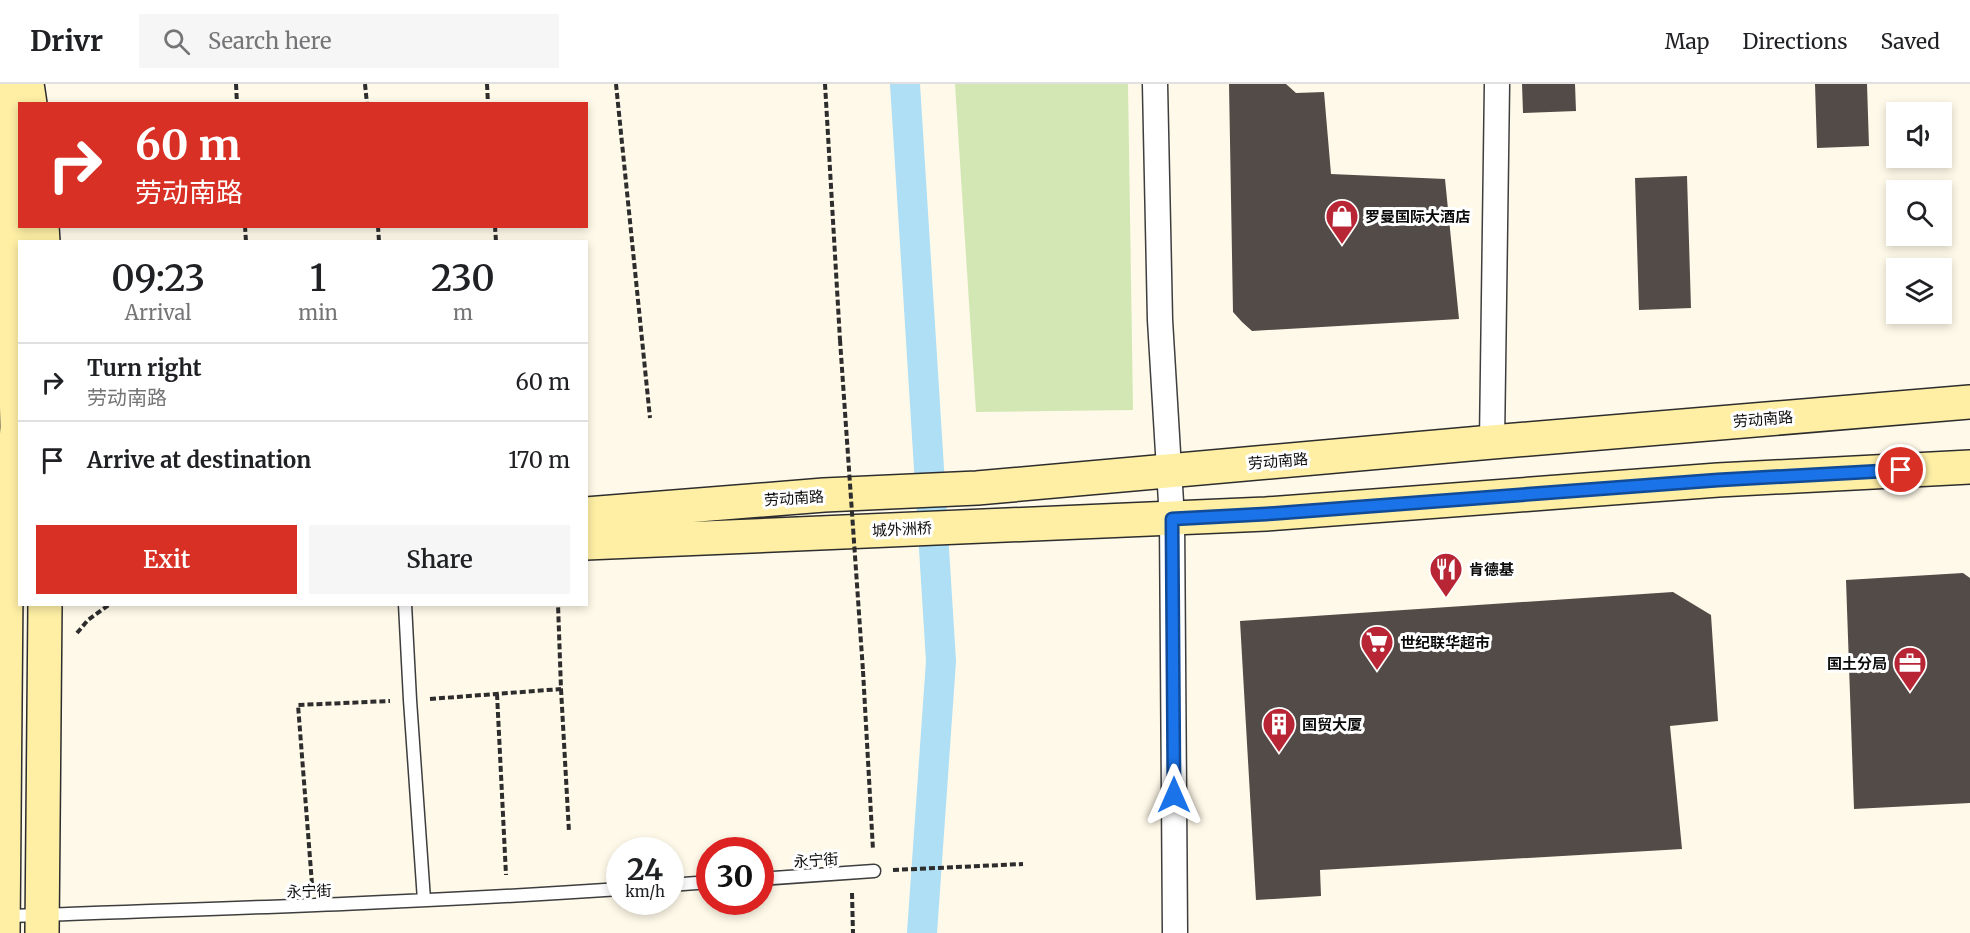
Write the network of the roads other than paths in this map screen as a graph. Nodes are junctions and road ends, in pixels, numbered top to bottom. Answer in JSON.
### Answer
{"nodes":[{"id":1,"x":27,"y":84,"type":"edge"},
{"id":2,"x":1155,"y":84,"type":"edge"},
{"id":3,"x":1497,"y":84,"type":"edge"},
{"id":4,"x":0,"y":88,"type":"edge"},
{"id":5,"x":30,"y":102,"type":"edge"},
{"id":6,"x":1970,"y":402,"type":"edge"},
{"id":7,"x":1492,"y":442,"type":"junction"},
{"id":8,"x":1970,"y":467,"type":"edge"},
{"id":9,"x":1170,"y":471,"type":"junction"},
{"id":10,"x":588,"y":514,"type":"edge"},
{"id":11,"x":1172,"y":519,"type":"junction"},
{"id":12,"x":588,"y":543,"type":"edge"},
{"id":13,"x":10,"y":551,"type":"edge"},
{"id":14,"x":9,"y":590,"type":"edge"},
{"id":15,"x":45,"y":606,"type":"edge"},
{"id":16,"x":405,"y":606,"type":"edge"},
{"id":17,"x":874,"y":871,"type":"road end"},
{"id":18,"x":774,"y":878,"type":"edge"},
{"id":19,"x":606,"y":890,"type":"edge"},
{"id":20,"x":424,"y":900,"type":"junction"},
{"id":21,"x":2,"y":922,"type":"edge"},
{"id":22,"x":42,"y":924,"type":"edge"},
{"id":23,"x":1175,"y":933,"type":"edge"}],
"edges":[{"from":1,"to":5,"type":"main road"},
{"from":2,"to":9,"type":"street"},
{"from":3,"to":7,"type":"street"},
{"from":4,"to":13,"type":"main road"},
{"from":6,"to":7,"type":"main road","name":"劳动南路"},
{"from":7,"to":9,"type":"main road","name":"劳动南路"},
{"from":8,"to":11,"type":"main road"},
{"from":9,"to":10,"type":"main road","name":"劳动南路"},
{"from":9,"to":11,"type":"street"},
{"from":11,"to":12,"type":"main road","name":"城外洲桥"},
{"from":11,"to":23,"type":"street"},
{"from":13,"to":14,"type":"main road"},
{"from":14,"to":21,"type":"main road"},
{"from":15,"to":22,"type":"main road"},
{"from":16,"to":20,"type":"lane"},
{"from":17,"to":18,"type":"lane","name":"永宁街"},
{"from":19,"to":20,"type":"lane","name":"永宁街"},
{"from":20,"to":22,"type":"lane","name":"永宁街"},
{"from":21,"to":22,"type":"lane","name":"永宁街"}]}
